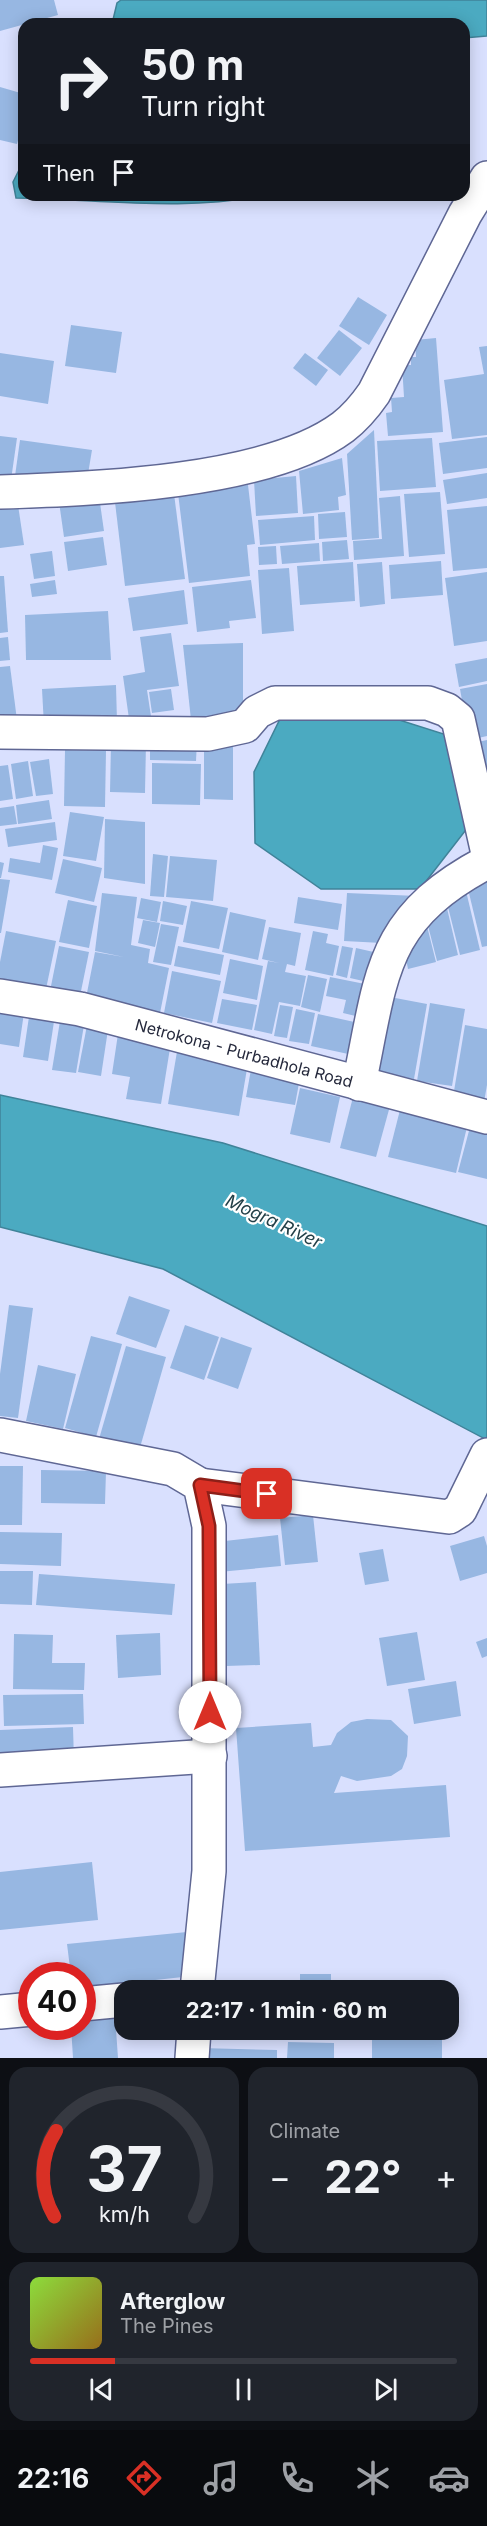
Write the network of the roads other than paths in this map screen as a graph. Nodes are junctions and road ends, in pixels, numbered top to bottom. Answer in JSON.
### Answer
{"nodes":[{"id":1,"x":487,"y":178,"type":"edge"},
{"id":2,"x":0,"y":492,"type":"edge"},
{"id":3,"x":0,"y":732,"type":"edge"},
{"id":4,"x":487,"y":849,"type":"edge"},
{"id":5,"x":487,"y":862,"type":"edge"},
{"id":6,"x":0,"y":996,"type":"edge"},
{"id":7,"x":359,"y":1084,"type":"junction"},
{"id":8,"x":487,"y":1117,"type":"edge"},
{"id":9,"x":0,"y":1436,"type":"edge"},
{"id":10,"x":487,"y":1455,"type":"edge"},
{"id":11,"x":200,"y":1485,"type":"junction"},
{"id":12,"x":210,"y":1756,"type":"junction"},
{"id":13,"x":0,"y":1770,"type":"edge"},
{"id":14,"x":198,"y":1980,"type":"edge"},
{"id":15,"x":114,"y":2001,"type":"edge"},
{"id":16,"x":96,"y":2003,"type":"edge"},
{"id":17,"x":18,"y":2010,"type":"edge"},
{"id":18,"x":0,"y":2012,"type":"edge"},
{"id":19,"x":193,"y":2040,"type":"edge"},
{"id":20,"x":192,"y":2058,"type":"edge"}],
"edges":[{"from":1,"to":2,"type":"street"},
{"from":3,"to":4,"type":"street"},
{"from":5,"to":7,"type":"street"},
{"from":6,"to":7,"type":"street","name":"Netrokona - Purbadhola Road"},
{"from":7,"to":8,"type":"street","name":"Netrokona - Purbadhola Road"},
{"from":9,"to":11,"type":"street"},
{"from":10,"to":11,"type":"street"},
{"from":11,"to":12,"type":"street"},
{"from":12,"to":13,"type":"street"},
{"from":12,"to":14,"type":"street"},
{"from":15,"to":16,"type":"street"},
{"from":17,"to":18,"type":"street"},
{"from":19,"to":20,"type":"street"}]}
